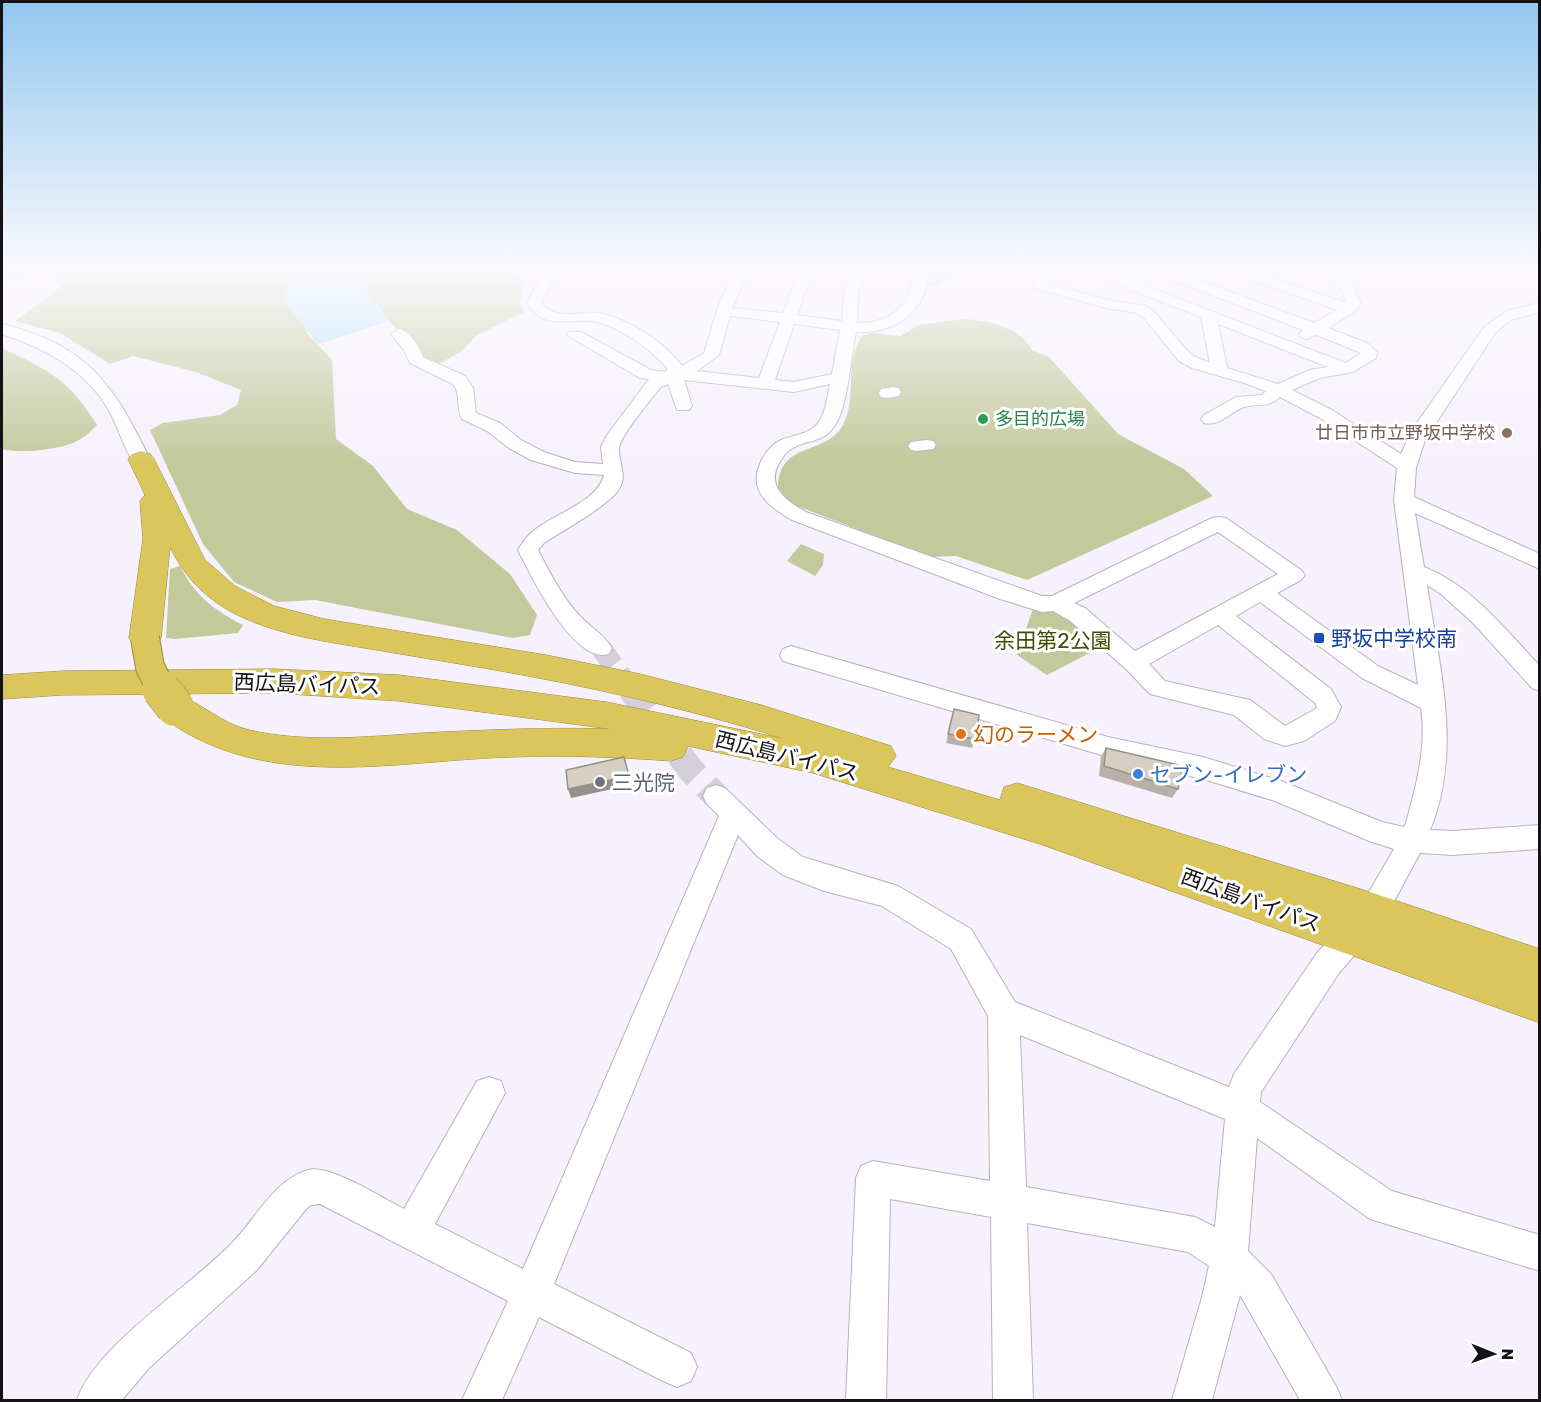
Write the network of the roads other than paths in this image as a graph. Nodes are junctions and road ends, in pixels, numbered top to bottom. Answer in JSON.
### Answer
{"nodes":[{"id":1,"x":13,"y":333,"type":"edge"},
{"id":2,"x":631,"y":333,"type":"edge"},
{"id":3,"x":717,"y":333,"type":"edge"},
{"id":4,"x":783,"y":333,"type":"edge"},
{"id":5,"x":847,"y":333,"type":"edge"},
{"id":6,"x":1165,"y":333,"type":"edge"},
{"id":7,"x":1212,"y":333,"type":"edge"},
{"id":8,"x":1255,"y":333,"type":"edge"},
{"id":9,"x":1308,"y":333,"type":"edge"},
{"id":10,"x":1328,"y":333,"type":"edge"},
{"id":11,"x":1487,"y":333,"type":"edge"},
{"id":12,"x":399,"y":334,"type":"dead end"},
{"id":13,"x":576,"y":338,"type":"dead end"},
{"id":14,"x":1287,"y":346,"type":"junction"},
{"id":15,"x":1347,"y":369,"type":"junction"},
{"id":16,"x":1220,"y":371,"type":"junction"},
{"id":17,"x":670,"y":376,"type":"junction"},
{"id":18,"x":839,"y":377,"type":"junction"},
{"id":19,"x":765,"y":384,"type":"junction"},
{"id":20,"x":1278,"y":390,"type":"junction"},
{"id":21,"x":683,"y":406,"type":"dead end"},
{"id":22,"x":1210,"y":419,"type":"dead end"},
{"id":23,"x":141,"y":459,"type":"junction"},
{"id":24,"x":1406,"y":466,"type":"junction"},
{"id":25,"x":613,"y":469,"type":"junction"},
{"id":26,"x":1404,"y":500,"type":"junction"},
{"id":27,"x":1539,"y":562,"type":"edge"},
{"id":28,"x":1414,"y":571,"type":"junction"},
{"id":29,"x":1261,"y":592,"type":"junction"},
{"id":30,"x":1056,"y":603,"type":"junction"},
{"id":31,"x":1220,"y":615,"type":"junction"},
{"id":32,"x":601,"y":648,"type":"tunnel mouth"},
{"id":33,"x":791,"y":655,"type":"dead end"},
{"id":34,"x":1133,"y":662,"type":"junction"},
{"id":35,"x":2,"y":668,"type":"edge"},
{"id":36,"x":1539,"y":682,"type":"edge"},
{"id":37,"x":2,"y":687,"type":"edge"},
{"id":38,"x":1434,"y":704,"type":"junction"},
{"id":39,"x":880,"y":757,"type":"junction"},
{"id":40,"x":813,"y":759,"type":"junction"},
{"id":41,"x":1539,"y":837,"type":"edge"},
{"id":42,"x":1412,"y":841,"type":"junction"},
{"id":43,"x":1362,"y":924,"type":"junction"},
{"id":44,"x":1539,"y":969,"type":"edge"},
{"id":45,"x":1539,"y":1002,"type":"edge"},
{"id":46,"x":1004,"y":1013,"type":"junction"},
{"id":47,"x":489,"y":1093,"type":"dead end"},
{"id":48,"x":1242,"y":1110,"type":"junction"},
{"id":49,"x":1009,"y":1201,"type":"junction"},
{"id":50,"x":411,"y":1231,"type":"junction"},
{"id":51,"x":1539,"y":1253,"type":"edge"},
{"id":52,"x":1228,"y":1257,"type":"junction"},
{"id":53,"x":531,"y":1292,"type":"junction"},
{"id":54,"x":677,"y":1368,"type":"dead end"},
{"id":55,"x":97,"y":1401,"type":"edge"},
{"id":56,"x":482,"y":1401,"type":"edge"},
{"id":57,"x":866,"y":1401,"type":"edge"},
{"id":58,"x":1013,"y":1401,"type":"edge"},
{"id":59,"x":1192,"y":1401,"type":"edge"},
{"id":60,"x":1322,"y":1401,"type":"edge"}],
"edges":[{"from":1,"to":23,"type":"street"},
{"from":2,"to":17,"type":"street"},
{"from":3,"to":17,"type":"street"},
{"from":4,"to":19,"type":"street"},
{"from":5,"to":18,"type":"street"},
{"from":6,"to":16,"type":"street"},
{"from":7,"to":16,"type":"street"},
{"from":8,"to":14,"type":"street"},
{"from":9,"to":14,"type":"street"},
{"from":10,"to":15,"type":"street"},
{"from":11,"to":24,"type":"street"},
{"from":12,"to":25,"type":"street"},
{"from":13,"to":17,"type":"street"},
{"from":14,"to":15,"type":"street"},
{"from":15,"to":20,"type":"street"},
{"from":16,"to":20,"type":"street"},
{"from":17,"to":19,"type":"street"},
{"from":17,"to":21,"type":"street"},
{"from":17,"to":25,"type":"street"},
{"from":18,"to":19,"type":"street"},
{"from":18,"to":30,"type":"street"},
{"from":20,"to":22,"type":"street"},
{"from":20,"to":24,"type":"street"},
{"from":23,"to":39,"type":"highway"},
{"from":23,"to":40,"type":"highway","bridge":true},
{"from":24,"to":26,"type":"street"},
{"from":25,"to":32,"type":"street"},
{"from":26,"to":27,"type":"street"},
{"from":26,"to":28,"type":"street"},
{"from":28,"to":36,"type":"street"},
{"from":28,"to":38,"type":"street"},
{"from":29,"to":30,"type":"street"},
{"from":29,"to":31,"type":"street"},
{"from":29,"to":38,"type":"street"},
{"from":30,"to":34,"type":"street"},
{"from":31,"to":34,"type":"street"},
{"from":31,"to":34,"type":"street"},
{"from":33,"to":42,"type":"street"},
{"from":35,"to":39,"type":"highway","name":"西広島バイパス"},
{"from":37,"to":40,"type":"highway","name":"西広島バイパス"},
{"from":38,"to":42,"type":"street"},
{"from":39,"to":43,"type":"highway","name":"西広島バイパス"},
{"from":40,"to":43,"type":"highway","name":"西広島バイパス"},
{"from":41,"to":42,"type":"street"},
{"from":42,"to":43,"type":"street"},
{"from":43,"to":44,"type":"highway","name":"西広島バイパス"},
{"from":43,"to":45,"type":"highway","name":"西広島バイパス"},
{"from":43,"to":48,"type":"street"},
{"from":46,"to":48,"type":"street"},
{"from":46,"to":49,"type":"street"},
{"from":46,"to":53,"type":"street"},
{"from":47,"to":50,"type":"street"},
{"from":48,"to":51,"type":"street"},
{"from":48,"to":52,"type":"street"},
{"from":49,"to":52,"type":"street"},
{"from":49,"to":57,"type":"street"},
{"from":49,"to":58,"type":"street"},
{"from":50,"to":53,"type":"street"},
{"from":50,"to":55,"type":"street"},
{"from":52,"to":59,"type":"street"},
{"from":52,"to":60,"type":"street"},
{"from":53,"to":54,"type":"street"},
{"from":53,"to":56,"type":"street"}]}
